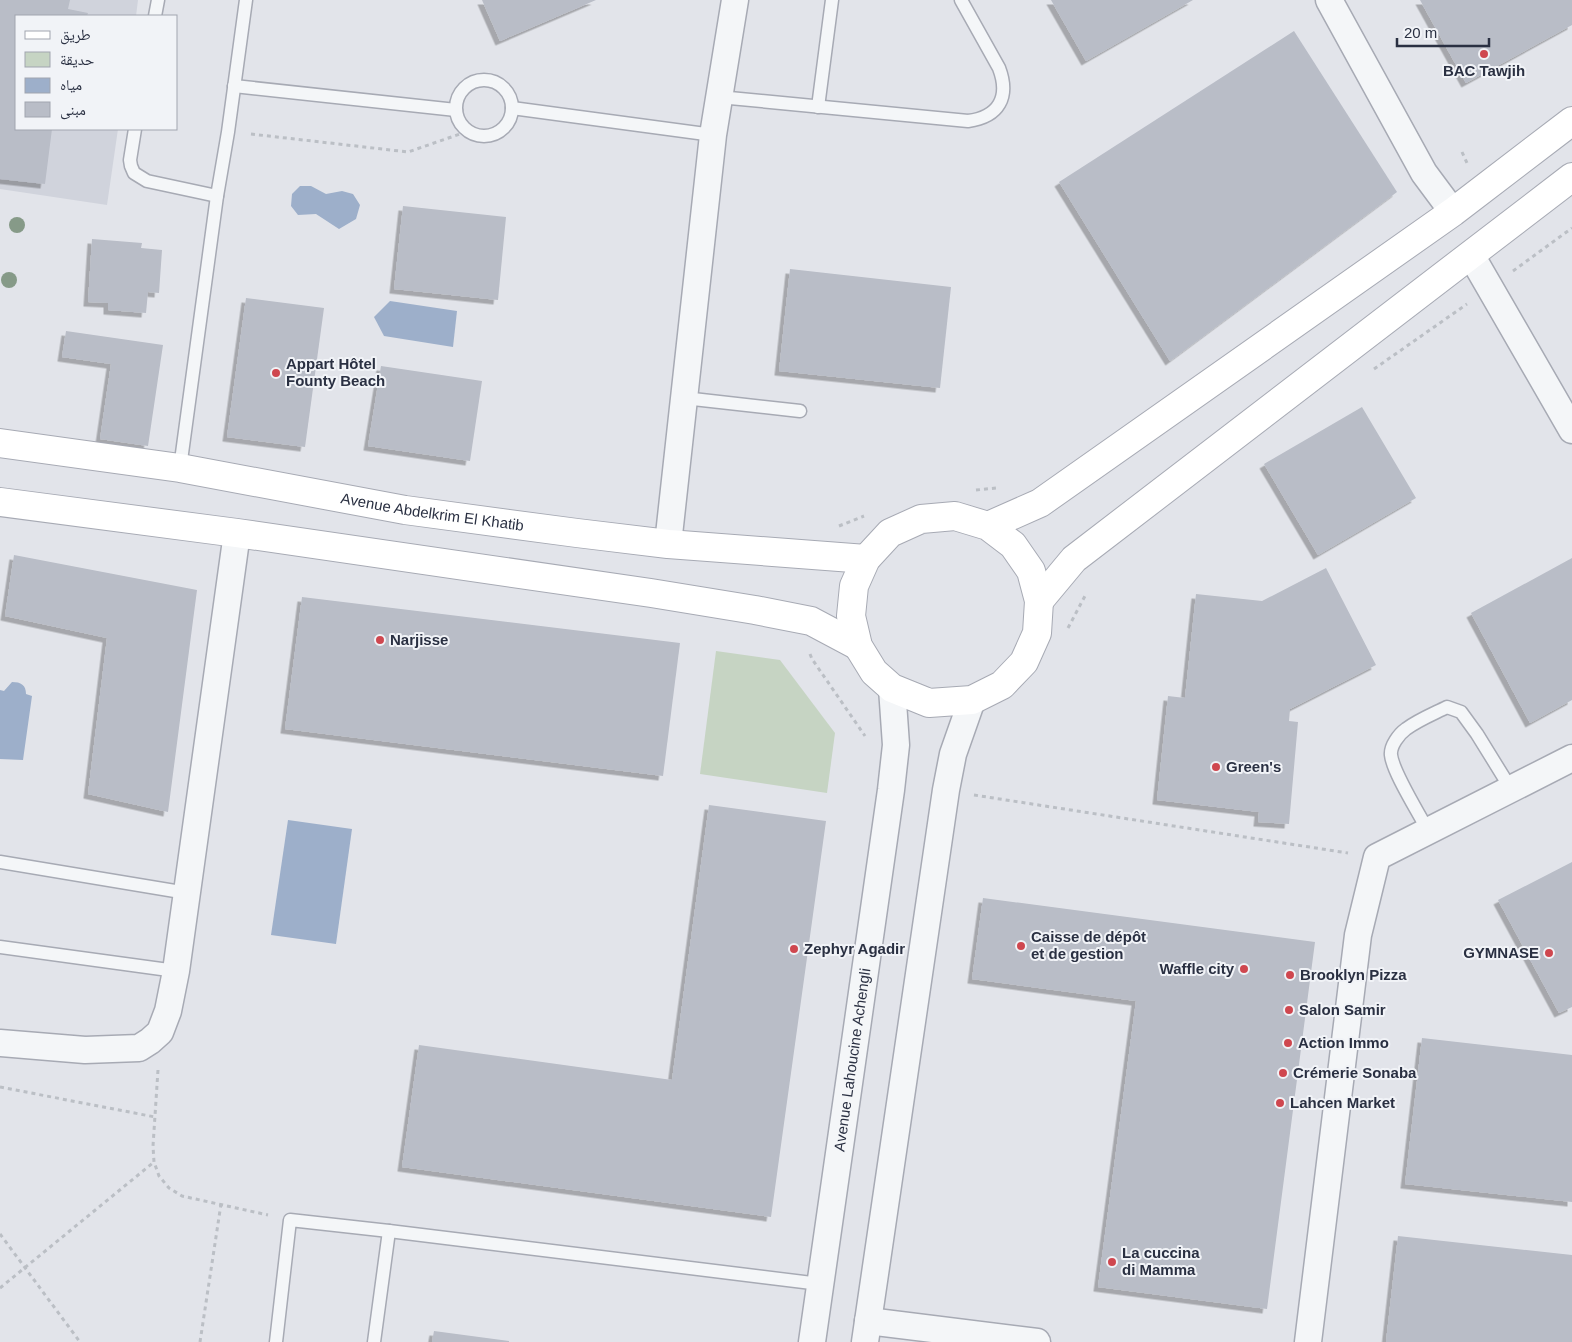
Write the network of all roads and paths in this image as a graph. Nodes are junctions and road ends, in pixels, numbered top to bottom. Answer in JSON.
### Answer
{"nodes":[{"id":1,"x":158,"y":0,"type":"edge"},
{"id":2,"x":246,"y":0,"type":"edge"},
{"id":3,"x":736,"y":0,"type":"edge"},
{"id":4,"x":832,"y":0,"type":"edge"},
{"id":5,"x":961,"y":0,"type":"edge"},
{"id":6,"x":1330,"y":0,"type":"edge"},
{"id":7,"x":155,"y":15,"type":"edge"},
{"id":8,"x":234,"y":86,"type":"junction"},
{"id":9,"x":719,"y":97,"type":"junction"},
{"id":10,"x":818,"y":107,"type":"junction"},
{"id":11,"x":512,"y":108,"type":"junction"},
{"id":12,"x":456,"y":110,"type":"junction"},
{"id":13,"x":1572,"y":121,"type":"edge"},
{"id":14,"x":135,"y":130,"type":"edge"},
{"id":15,"x":468,"y":131,"type":"junction"},
{"id":16,"x":228,"y":132,"type":"junction"},
{"id":17,"x":713,"y":136,"type":"junction"},
{"id":18,"x":1572,"y":177,"type":"edge"},
{"id":19,"x":217,"y":196,"type":"junction"},
{"id":20,"x":1453,"y":212,"type":"junction"},
{"id":21,"x":1472,"y":255,"type":"junction"},
{"id":22,"x":684,"y":398,"type":"junction"},
{"id":23,"x":800,"y":411,"type":"dead end"},
{"id":24,"x":1572,"y":430,"type":"edge"},
{"id":25,"x":0,"y":443,"type":"edge"},
{"id":26,"x":180,"y":468,"type":"junction"},
{"id":27,"x":0,"y":502,"type":"edge"},
{"id":28,"x":988,"y":526,"type":"junction"},
{"id":29,"x":236,"y":533,"type":"junction"},
{"id":30,"x":668,"y":544,"type":"junction"},
{"id":31,"x":866,"y":558,"type":"junction"},
{"id":32,"x":1039,"y":601,"type":"junction"},
{"id":33,"x":811,"y":621,"type":"junction"},
{"id":34,"x":858,"y":646,"type":"junction"},
{"id":35,"x":892,"y":688,"type":"junction"},
{"id":36,"x":972,"y":700,"type":"junction"},
{"id":37,"x":896,"y":745,"type":"junction"},
{"id":38,"x":1572,"y":758,"type":"edge"},
{"id":39,"x":1511,"y":789,"type":"junction"},
{"id":40,"x":946,"y":790,"type":"junction"},
{"id":41,"x":1428,"y":831,"type":"junction"},
{"id":42,"x":1377,"y":857,"type":"junction"},
{"id":43,"x":0,"y":862,"type":"edge"},
{"id":44,"x":187,"y":892,"type":"junction"},
{"id":45,"x":0,"y":947,"type":"edge"},
{"id":46,"x":176,"y":971,"type":"junction"},
{"id":47,"x":160,"y":1032,"type":"junction"},
{"id":48,"x":0,"y":1043,"type":"edge"},
{"id":49,"x":0,"y":1087,"type":"edge"},
{"id":50,"x":155,"y":1117,"type":"junction"},
{"id":51,"x":154,"y":1162,"type":"junction"},
{"id":52,"x":221,"y":1204,"type":"junction"},
{"id":53,"x":290,"y":1220,"type":"junction"},
{"id":54,"x":389,"y":1231,"type":"junction"},
{"id":55,"x":0,"y":1234,"type":"edge"},
{"id":56,"x":25,"y":1267,"type":"junction"},
{"id":57,"x":820,"y":1284,"type":"junction"},
{"id":58,"x":0,"y":1288,"type":"edge"},
{"id":59,"x":867,"y":1331,"type":"edge"},
{"id":60,"x":80,"y":1342,"type":"edge"},
{"id":61,"x":200,"y":1342,"type":"edge"},
{"id":62,"x":276,"y":1342,"type":"edge"},
{"id":63,"x":374,"y":1342,"type":"edge"},
{"id":64,"x":812,"y":1342,"type":"edge"},
{"id":65,"x":1037,"y":1342,"type":"edge"},
{"id":66,"x":1308,"y":1342,"type":"edge"}],
"edges":[{"from":1,"to":7,"type":"lane"},
{"from":2,"to":8,"type":"lane"},
{"from":3,"to":9,"type":"street"},
{"from":4,"to":10,"type":"lane"},
{"from":5,"to":10,"type":"lane"},
{"from":6,"to":20,"type":"street"},
{"from":8,"to":12,"type":"lane"},
{"from":8,"to":16,"type":"lane"},
{"from":9,"to":10,"type":"lane"},
{"from":9,"to":17,"type":"street"},
{"from":11,"to":12,"type":"lane"},
{"from":11,"to":15,"type":"lane"},
{"from":11,"to":17,"type":"lane"},
{"from":12,"to":15,"type":"lane"},
{"from":13,"to":20,"type":"street"},
{"from":14,"to":19,"type":"lane"},
{"from":15,"to":16,"type":"path"},
{"from":16,"to":19,"type":"lane"},
{"from":17,"to":22,"type":"street"},
{"from":18,"to":21,"type":"street"},
{"from":19,"to":26,"type":"lane"},
{"from":20,"to":28,"type":"street"},
{"from":21,"to":24,"type":"street"},
{"from":21,"to":32,"type":"street"},
{"from":22,"to":23,"type":"lane"},
{"from":22,"to":30,"type":"street"},
{"from":25,"to":26,"type":"street","name":"Avenue Abdelkrim El Khatib"},
{"from":26,"to":30,"type":"street","name":"Avenue Abdelkrim El Khatib"},
{"from":27,"to":29,"type":"street"},
{"from":28,"to":31,"type":"street"},
{"from":28,"to":32,"type":"street"},
{"from":29,"to":33,"type":"street"},
{"from":29,"to":44,"type":"street"},
{"from":30,"to":31,"type":"street","name":"Avenue Abdelkrim El Khatib"},
{"from":31,"to":34,"type":"street"},
{"from":32,"to":36,"type":"street"},
{"from":33,"to":34,"type":"street"},
{"from":33,"to":37,"type":"path"},
{"from":34,"to":35,"type":"street"},
{"from":35,"to":36,"type":"street"},
{"from":35,"to":37,"type":"street","name":"Avenue Lahoucine Achengli"},
{"from":36,"to":40,"type":"street"},
{"from":37,"to":57,"type":"street","name":"Avenue Lahoucine Achengli"},
{"from":38,"to":39,"type":"street"},
{"from":39,"to":41,"type":"street"},
{"from":39,"to":41,"type":"lane"},
{"from":40,"to":42,"type":"path"},
{"from":40,"to":59,"type":"street"},
{"from":41,"to":42,"type":"street"},
{"from":42,"to":66,"type":"street"},
{"from":43,"to":44,"type":"lane"},
{"from":44,"to":46,"type":"street"},
{"from":45,"to":46,"type":"lane"},
{"from":46,"to":47,"type":"street"},
{"from":47,"to":48,"type":"street"},
{"from":47,"to":50,"type":"path"},
{"from":49,"to":50,"type":"path"},
{"from":50,"to":51,"type":"path"},
{"from":51,"to":52,"type":"path"},
{"from":51,"to":56,"type":"path"},
{"from":52,"to":53,"type":"path"},
{"from":52,"to":61,"type":"path"},
{"from":53,"to":54,"type":"lane"},
{"from":53,"to":62,"type":"lane"},
{"from":54,"to":57,"type":"lane"},
{"from":54,"to":63,"type":"lane"},
{"from":55,"to":56,"type":"path"},
{"from":56,"to":58,"type":"path"},
{"from":56,"to":60,"type":"path"},
{"from":57,"to":64,"type":"street","name":"Avenue Lahoucine Achengli"},
{"from":59,"to":65,"type":"street"}]}
